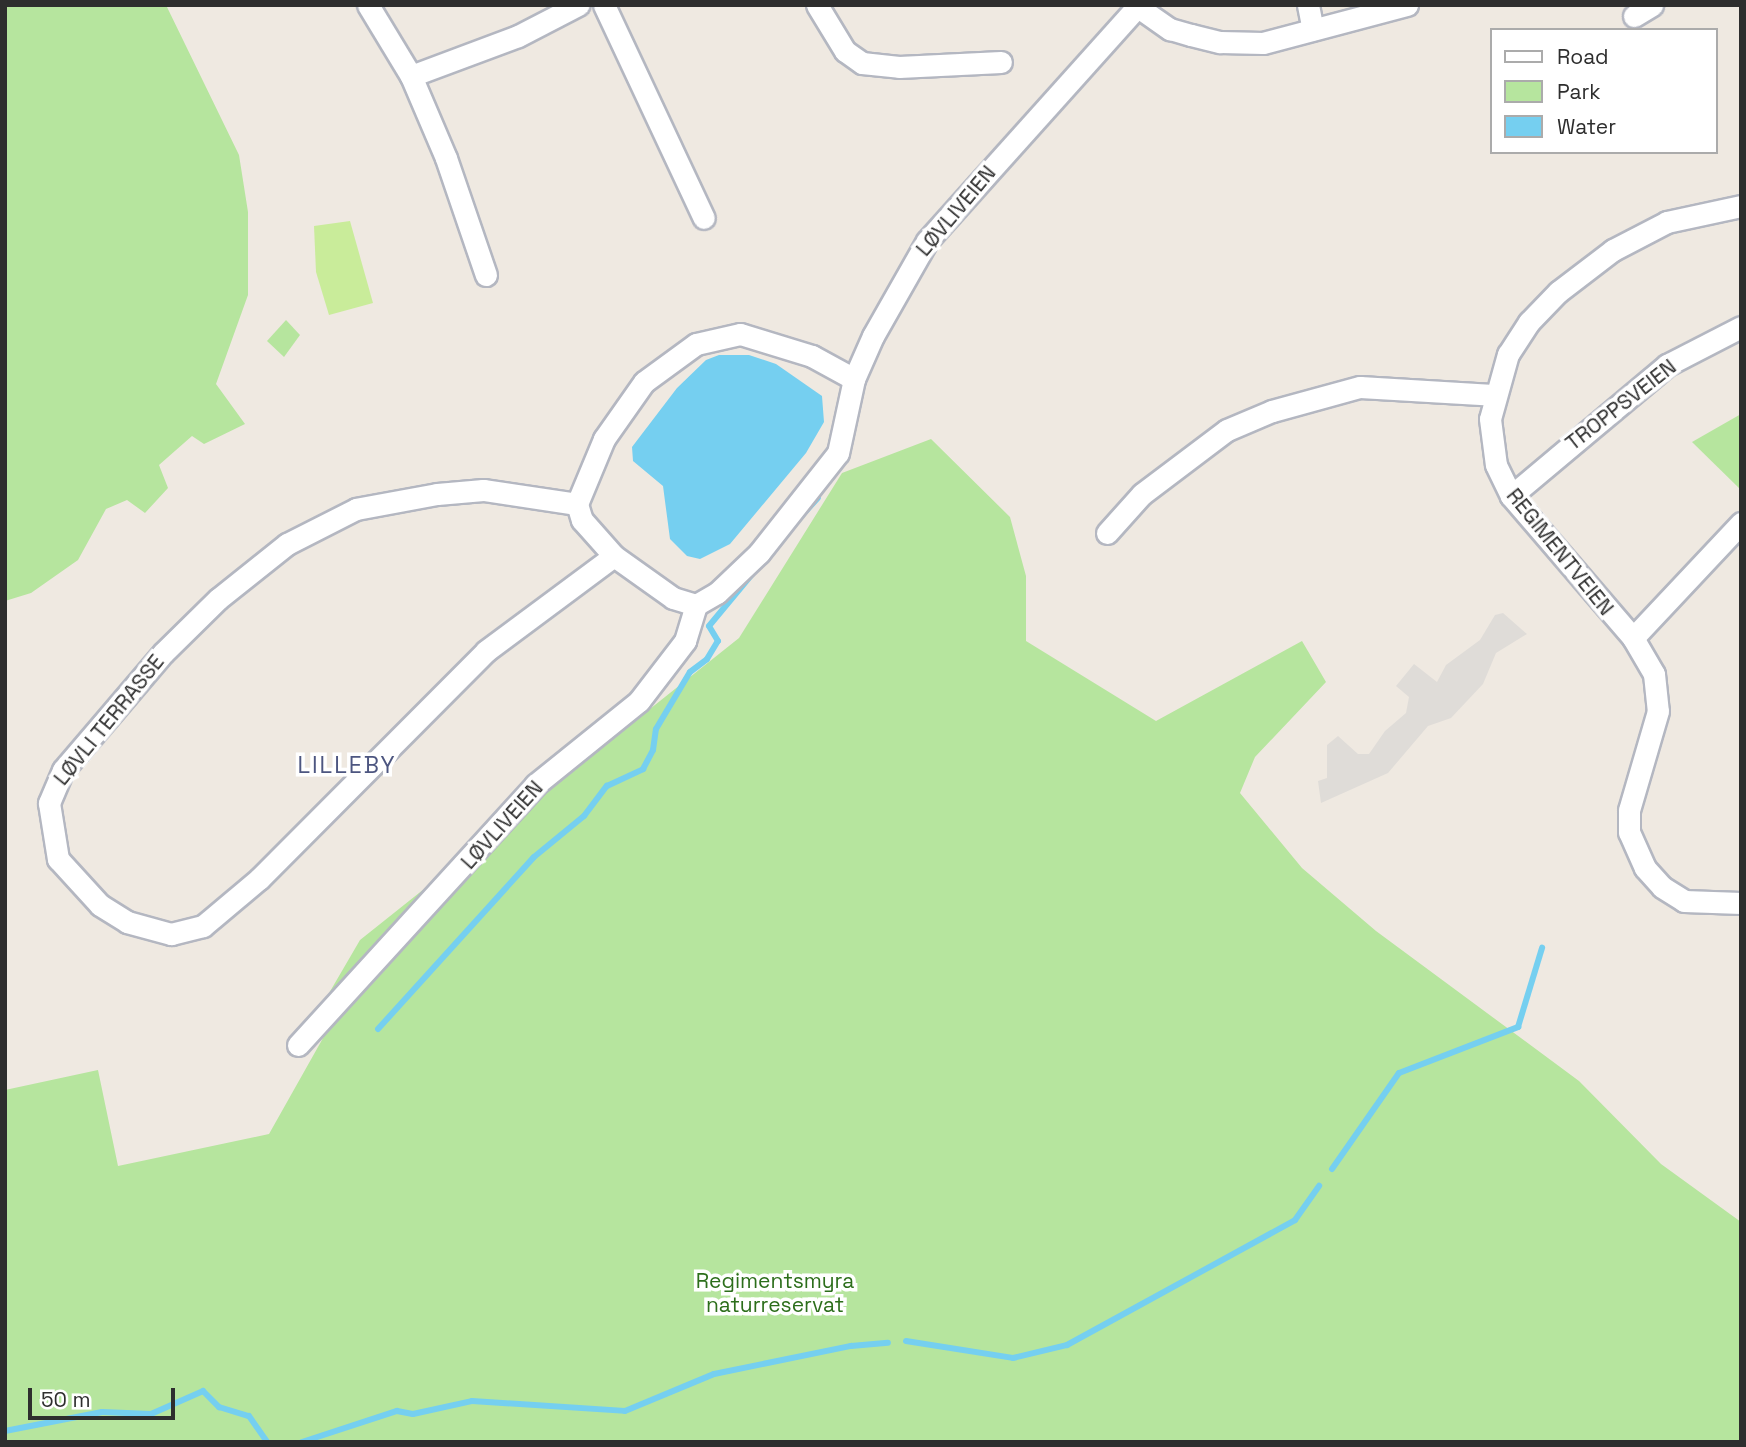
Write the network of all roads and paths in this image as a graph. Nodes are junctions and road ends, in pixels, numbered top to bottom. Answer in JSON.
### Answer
{"nodes":[{"id":1,"x":368,"y":5,"type":"edge"},
{"id":2,"x":578,"y":5,"type":"edge"},
{"id":3,"x":604,"y":5,"type":"edge"},
{"id":4,"x":817,"y":5,"type":"edge"},
{"id":5,"x":1307,"y":5,"type":"edge"},
{"id":6,"x":1407,"y":5,"type":"edge"},
{"id":7,"x":1138,"y":6,"type":"edge"},
{"id":8,"x":1313,"y":30,"type":"junction"},
{"id":9,"x":1001,"y":62,"type":"dead end"},
{"id":10,"x":411,"y":76,"type":"junction"},
{"id":11,"x":1741,"y":206,"type":"edge"},
{"id":12,"x":704,"y":218,"type":"dead end"},
{"id":13,"x":486,"y":275,"type":"dead end"},
{"id":14,"x":1741,"y":327,"type":"edge"},
{"id":15,"x":855,"y":379,"type":"junction"},
{"id":16,"x":1493,"y":395,"type":"junction"},
{"id":17,"x":1511,"y":496,"type":"junction"},
{"id":18,"x":577,"y":504,"type":"junction"},
{"id":19,"x":1741,"y":523,"type":"edge"},
{"id":20,"x":1107,"y":533,"type":"dead end"},
{"id":21,"x":614,"y":556,"type":"junction"},
{"id":22,"x":696,"y":604,"type":"junction"},
{"id":23,"x":1633,"y":638,"type":"junction"},
{"id":24,"x":1741,"y":903,"type":"edge"},
{"id":25,"x":298,"y":1045,"type":"dead end"}],
"edges":[{"from":1,"to":10,"type":"street"},
{"from":2,"to":10,"type":"street"},
{"from":3,"to":12,"type":"street"},
{"from":4,"to":9,"type":"street"},
{"from":5,"to":8,"type":"street"},
{"from":6,"to":8,"type":"street","name":"LØVLIVEIEN"},
{"from":7,"to":8,"type":"street","name":"LØVLIVEIEN"},
{"from":7,"to":15,"type":"street","name":"LØVLIVEIEN"},
{"from":10,"to":13,"type":"street"},
{"from":11,"to":16,"type":"street","name":"REGIMENTVEIEN"},
{"from":14,"to":17,"type":"street","name":"TROPPSVEIEN"},
{"from":15,"to":18,"type":"street"},
{"from":15,"to":22,"type":"street","name":"LØVLIVEIEN"},
{"from":16,"to":17,"type":"street","name":"REGIMENTVEIEN"},
{"from":16,"to":20,"type":"street"},
{"from":17,"to":23,"type":"street","name":"REGIMENTVEIEN"},
{"from":18,"to":21,"type":"street"},
{"from":18,"to":21,"type":"street","name":"LØVLI TERRASSE"},
{"from":19,"to":23,"type":"street"},
{"from":21,"to":22,"type":"street"},
{"from":22,"to":25,"type":"street","name":"LØVLIVEIEN"},
{"from":23,"to":24,"type":"street","name":"REGIMENTVEIEN"}]}
